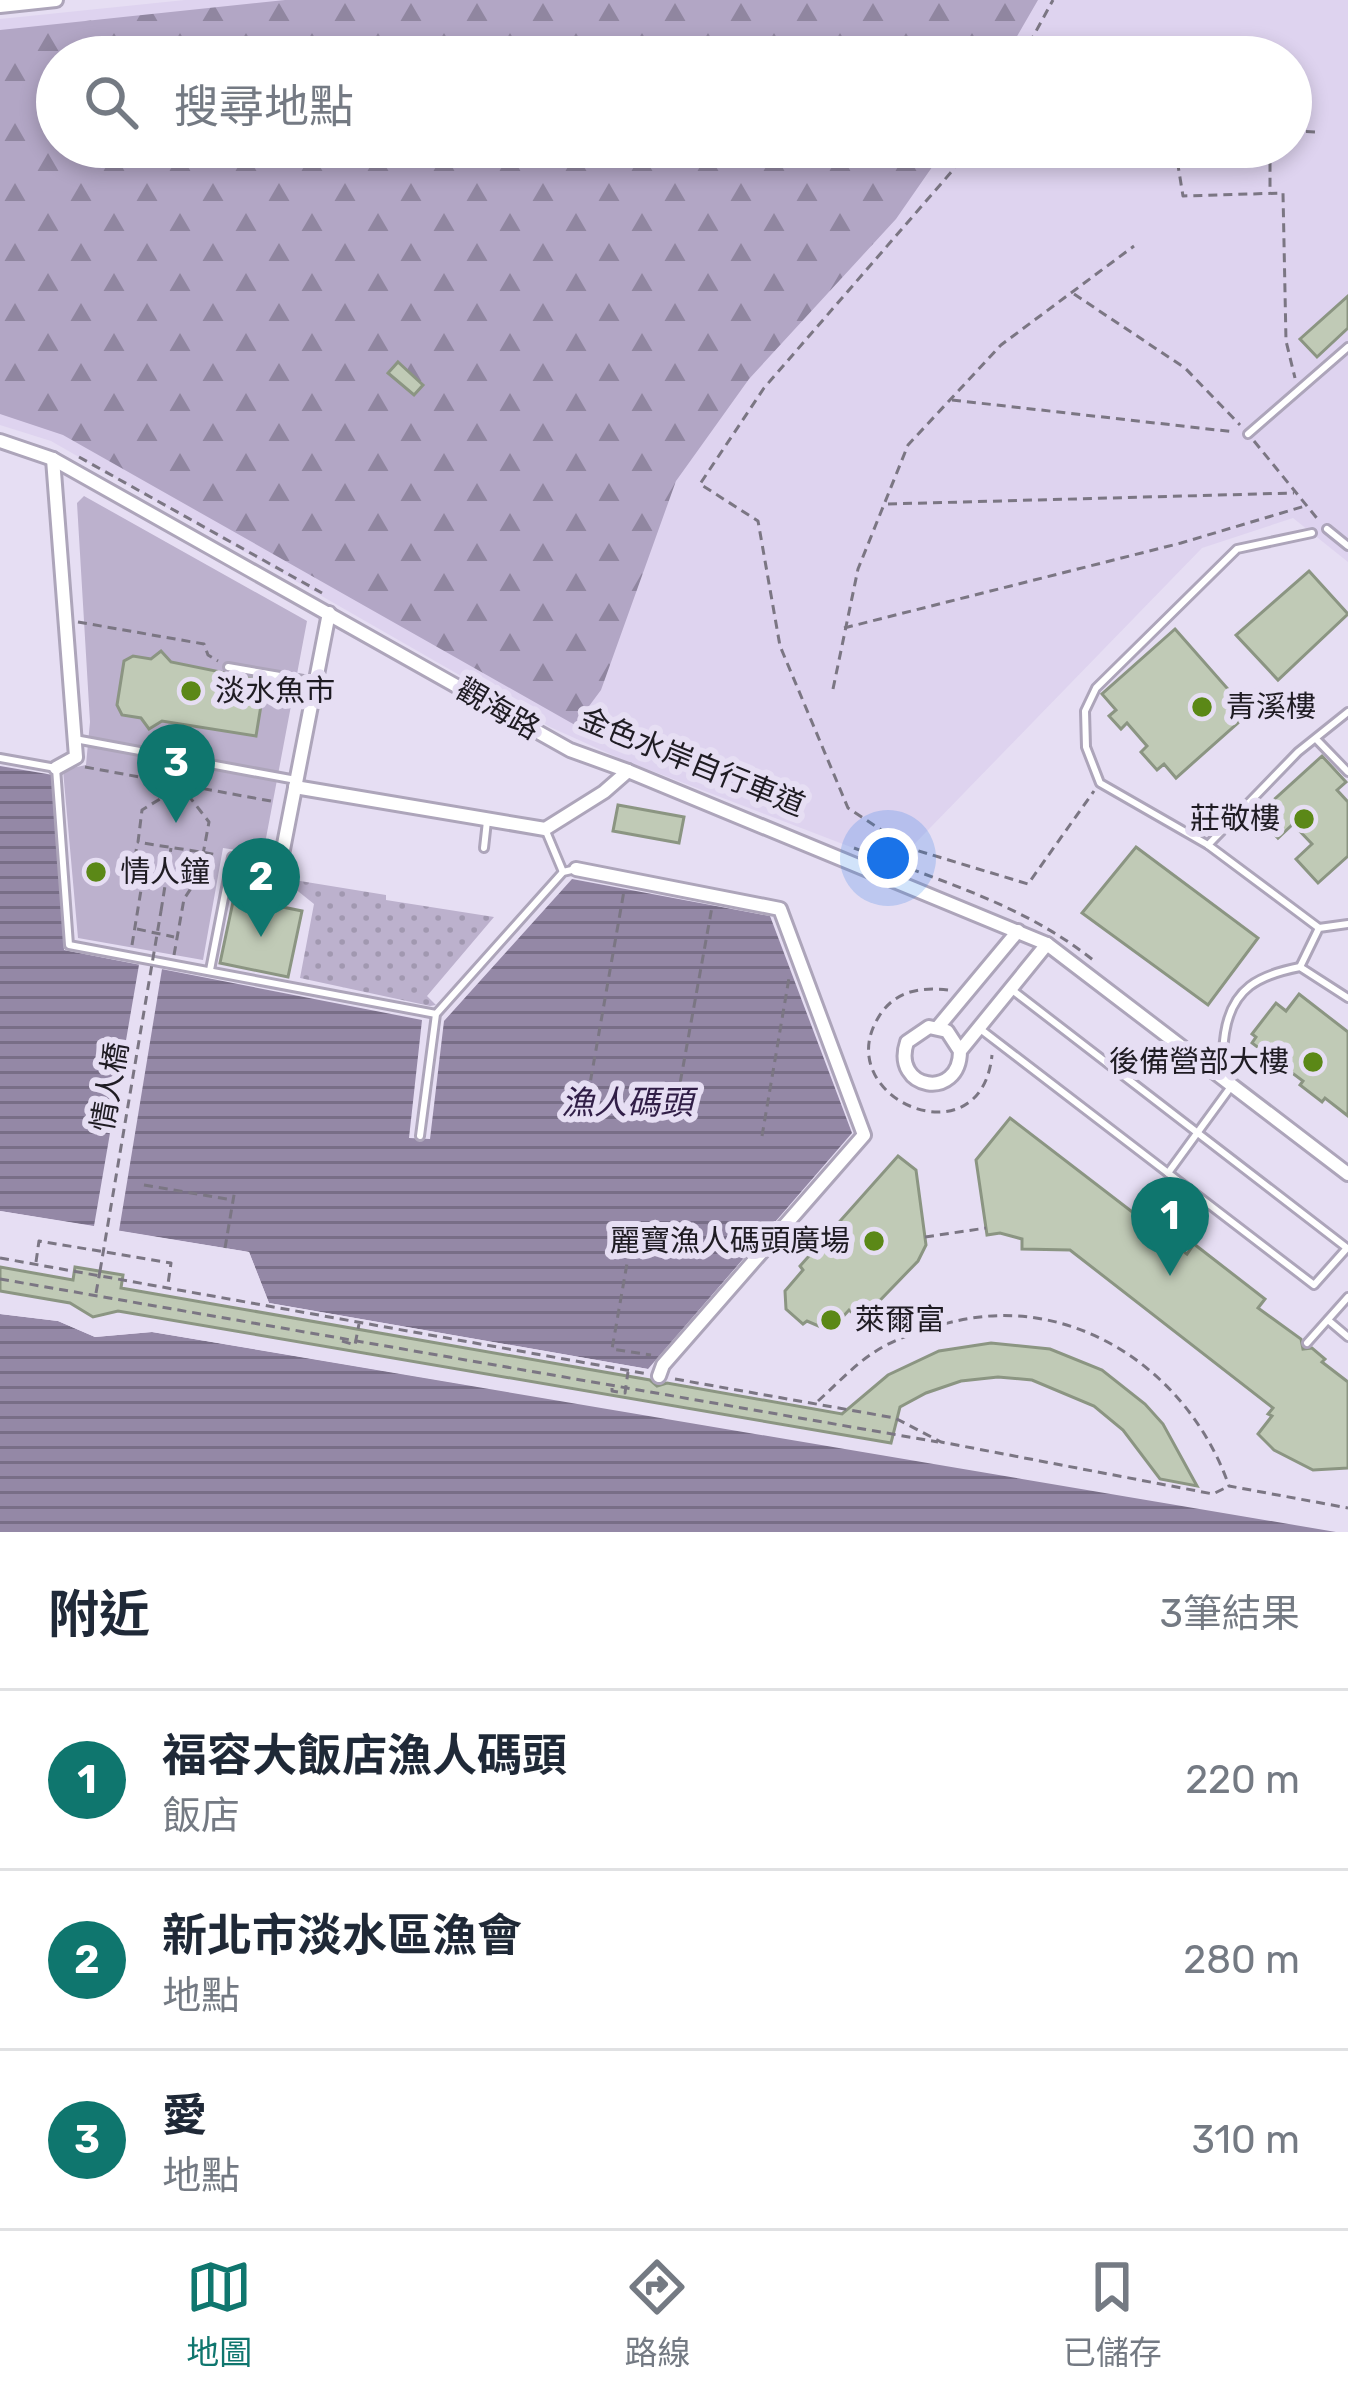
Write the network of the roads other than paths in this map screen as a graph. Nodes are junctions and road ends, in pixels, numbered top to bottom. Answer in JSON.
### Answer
{"nodes":[{"id":1,"x":56,"y":0,"type":"edge"},
{"id":2,"x":0,"y":6,"type":"edge"},
{"id":3,"x":1348,"y":347,"type":"edge"},
{"id":4,"x":1249,"y":434,"type":"road end"},
{"id":5,"x":0,"y":441,"type":"edge"},
{"id":6,"x":60,"y":455,"type":"junction"},
{"id":7,"x":1327,"y":529,"type":"road end"},
{"id":8,"x":1312,"y":533,"type":"dead end"},
{"id":9,"x":1348,"y":546,"type":"edge"},
{"id":10,"x":328,"y":613,"type":"junction"},
{"id":11,"x":227,"y":667,"type":"road end"},
{"id":12,"x":315,"y":682,"type":"junction"},
{"id":13,"x":1348,"y":712,"type":"edge"},
{"id":14,"x":75,"y":739,"type":"junction"},
{"id":15,"x":1316,"y":740,"type":"junction"},
{"id":16,"x":0,"y":758,"type":"edge"},
{"id":17,"x":56,"y":768,"type":"junction"},
{"id":18,"x":628,"y":771,"type":"junction"},
{"id":19,"x":1348,"y":772,"type":"edge"},
{"id":20,"x":296,"y":784,"type":"junction"},
{"id":21,"x":487,"y":821,"type":"junction"},
{"id":22,"x":545,"y":829,"type":"junction"},
{"id":23,"x":1208,"y":845,"type":"junction"},
{"id":24,"x":484,"y":848,"type":"dead end"},
{"id":25,"x":280,"y":865,"type":"joint"},
{"id":26,"x":569,"y":871,"type":"junction"},
{"id":27,"x":1348,"y":924,"type":"edge"},
{"id":28,"x":1319,"y":928,"type":"junction"},
{"id":29,"x":1018,"y":931,"type":"junction"},
{"id":30,"x":1047,"y":944,"type":"junction"},
{"id":31,"x":1300,"y":968,"type":"junction"},
{"id":32,"x":210,"y":970,"type":"junction"},
{"id":33,"x":1011,"y":988,"type":"junction"},
{"id":34,"x":1348,"y":998,"type":"edge"},
{"id":35,"x":436,"y":1013,"type":"junction"},
{"id":36,"x":938,"y":1028,"type":"junction"},
{"id":37,"x":979,"y":1028,"type":"junction"},
{"id":38,"x":960,"y":1051,"type":"junction"},
{"id":39,"x":1215,"y":1072,"type":"junction"},
{"id":40,"x":1232,"y":1085,"type":"junction"},
{"id":41,"x":1196,"y":1132,"type":"junction"},
{"id":42,"x":420,"y":1136,"type":"dead end"},
{"id":43,"x":1168,"y":1173,"type":"junction"},
{"id":44,"x":1348,"y":1174,"type":"edge"},
{"id":45,"x":1348,"y":1297,"type":"edge"},
{"id":46,"x":1328,"y":1320,"type":"junction"},
{"id":47,"x":1348,"y":1337,"type":"edge"},
{"id":48,"x":1307,"y":1343,"type":"dead end"},
{"id":49,"x":659,"y":1376,"type":"road end"}],
"edges":[{"from":1,"to":2,"type":"street"},
{"from":3,"to":4,"type":"lane"},
{"from":5,"to":6,"type":"street","name":"觀海路"},
{"from":6,"to":10,"type":"street","name":"觀海路"},
{"from":6,"to":14,"type":"street"},
{"from":7,"to":9,"type":"lane"},
{"from":8,"to":23,"type":"lane"},
{"from":10,"to":12,"type":"street"},
{"from":10,"to":18,"type":"street","name":"觀海路"},
{"from":11,"to":12,"type":"lane"},
{"from":12,"to":20,"type":"street"},
{"from":13,"to":15,"type":"lane"},
{"from":14,"to":17,"type":"street"},
{"from":14,"to":20,"type":"lane"},
{"from":15,"to":19,"type":"lane"},
{"from":15,"to":23,"type":"lane"},
{"from":16,"to":17,"type":"lane"},
{"from":17,"to":32,"type":"lane"},
{"from":18,"to":22,"type":"street"},
{"from":18,"to":29,"type":"street","name":"觀海路"},
{"from":20,"to":21,"type":"street"},
{"from":20,"to":25,"type":"street"},
{"from":21,"to":22,"type":"street"},
{"from":21,"to":24,"type":"lane"},
{"from":22,"to":26,"type":"lane"},
{"from":23,"to":28,"type":"lane"},
{"from":25,"to":32,"type":"lane"},
{"from":26,"to":35,"type":"lane"},
{"from":26,"to":49,"type":"street"},
{"from":27,"to":28,"type":"lane"},
{"from":28,"to":31,"type":"lane"},
{"from":29,"to":30,"type":"street","name":"觀海路"},
{"from":29,"to":36,"type":"street"},
{"from":30,"to":33,"type":"street"},
{"from":30,"to":39,"type":"street","name":"觀海路"},
{"from":31,"to":34,"type":"lane"},
{"from":31,"to":39,"type":"lane"},
{"from":32,"to":35,"type":"lane"},
{"from":33,"to":37,"type":"street"},
{"from":33,"to":41,"type":"lane"},
{"from":35,"to":42,"type":"lane"},
{"from":36,"to":38,"type":"street"},
{"from":36,"to":38,"type":"street"},
{"from":37,"to":38,"type":"street"},
{"from":37,"to":43,"type":"lane"},
{"from":39,"to":40,"type":"street","name":"觀海路"},
{"from":40,"to":41,"type":"lane"},
{"from":40,"to":44,"type":"street","name":"觀海路"},
{"from":41,"to":43,"type":"lane"},
{"from":41,"to":43,"type":"lane"},
{"from":45,"to":46,"type":"lane"},
{"from":46,"to":47,"type":"lane"},
{"from":46,"to":48,"type":"lane"}]}
